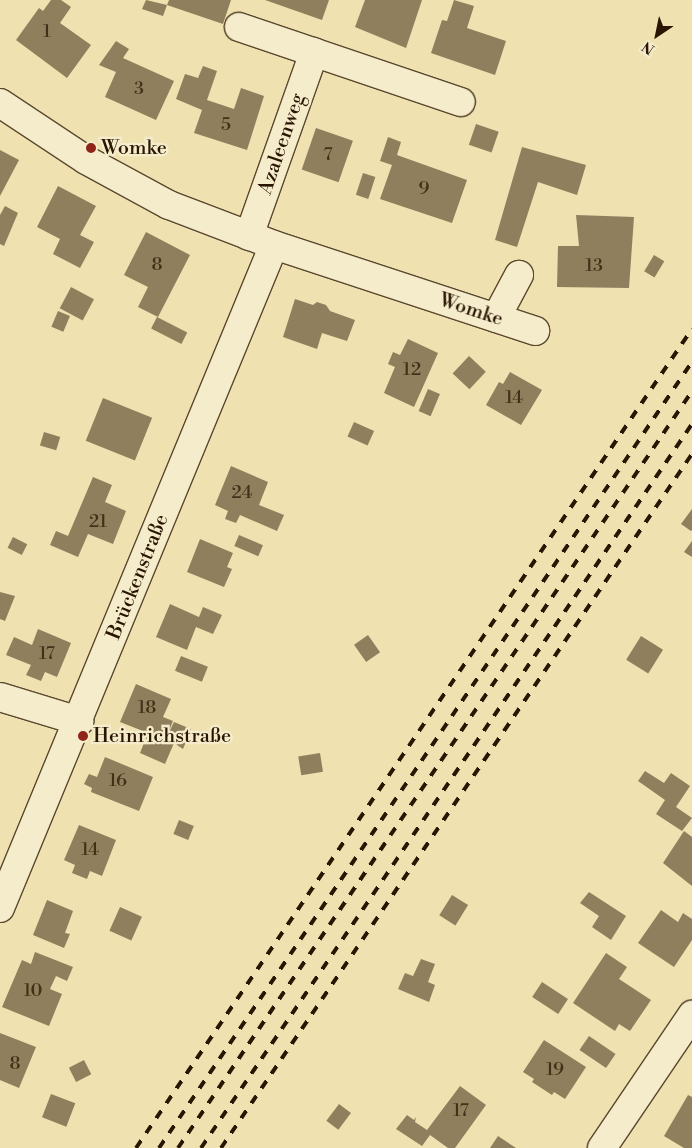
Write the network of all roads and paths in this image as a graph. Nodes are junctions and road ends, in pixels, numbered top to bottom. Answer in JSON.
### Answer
{"nodes":[{"id":1,"x":239,"y":27,"type":"dead end"},
{"id":2,"x":314,"y":52,"type":"junction"},
{"id":3,"x":460,"y":102,"type":"dead end"},
{"id":4,"x":0,"y":103,"type":"edge"},
{"id":5,"x":249,"y":236,"type":"junction"},
{"id":6,"x":274,"y":245,"type":"junction"},
{"id":7,"x":519,"y":275,"type":"dead end"},
{"id":8,"x":496,"y":318,"type":"junction"},
{"id":9,"x":535,"y":331,"type":"dead end"},
{"id":10,"x":0,"y":697,"type":"edge"},
{"id":11,"x":79,"y":721,"type":"junction"},
{"id":12,"x":0,"y":908,"type":"edge"},
{"id":13,"x":692,"y":1015,"type":"edge"},
{"id":14,"x":602,"y":1148,"type":"edge"}],
"edges":[{"from":1,"to":2,"type":"street"},
{"from":2,"to":3,"type":"street"},
{"from":2,"to":5,"type":"street","name":"Azaleenweg"},
{"from":4,"to":5,"type":"street","name":"Womke"},
{"from":5,"to":6,"type":"street","name":"Womke"},
{"from":6,"to":8,"type":"street","name":"Womke"},
{"from":6,"to":11,"type":"street","name":"Brückenstraße"},
{"from":7,"to":8,"type":"street"},
{"from":8,"to":9,"type":"street","name":"Womke"},
{"from":10,"to":11,"type":"street"},
{"from":11,"to":12,"type":"street","name":"Brückenstraße"},
{"from":13,"to":14,"type":"street"}]}
